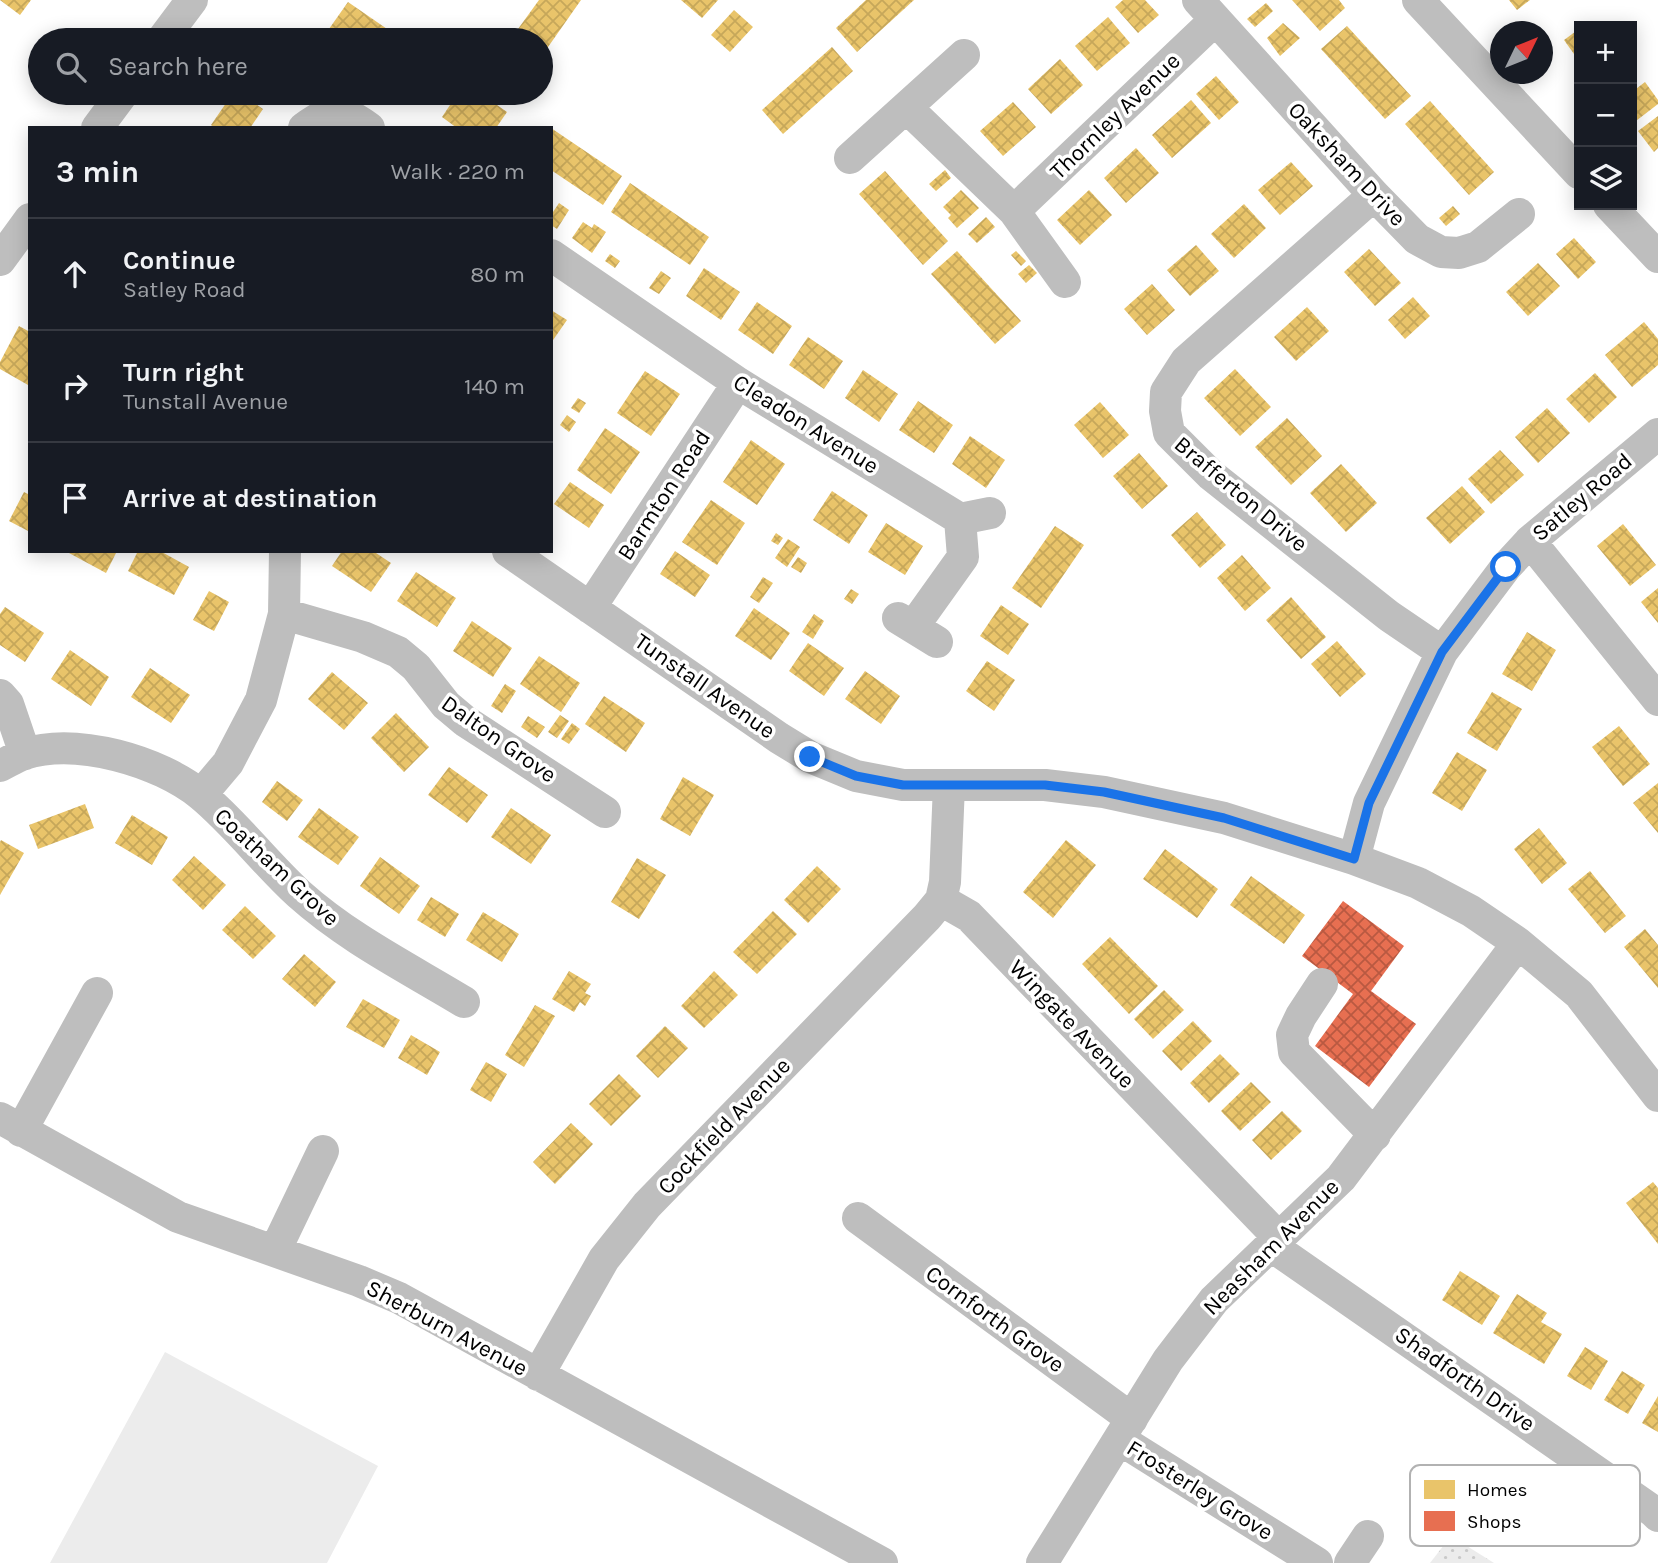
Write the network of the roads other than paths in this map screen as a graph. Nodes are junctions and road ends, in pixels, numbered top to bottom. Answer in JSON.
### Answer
{"nodes":[{"id":1,"x":192,"y":0,"type":"edge"},
{"id":2,"x":1421,"y":1,"type":"edge"},
{"id":3,"x":1207,"y":10,"type":"edge"},
{"id":4,"x":171,"y":28,"type":"edge"},
{"id":5,"x":964,"y":55,"type":"dead end"},
{"id":6,"x":114,"y":105,"type":"edge"},
{"id":7,"x":908,"y":108,"type":"junction"},
{"id":8,"x":98,"y":126,"type":"edge"},
{"id":9,"x":307,"y":126,"type":"edge"},
{"id":10,"x":366,"y":126,"type":"edge"},
{"id":11,"x":850,"y":158,"type":"dead end"},
{"id":12,"x":1574,"y":168,"type":"edge"},
{"id":13,"x":1374,"y":195,"type":"junction"},
{"id":14,"x":1614,"y":210,"type":"edge"},
{"id":15,"x":1014,"y":212,"type":"junction"},
{"id":16,"x":1519,"y":214,"type":"dead end"},
{"id":17,"x":28,"y":224,"type":"edge"},
{"id":18,"x":553,"y":256,"type":"edge"},
{"id":19,"x":1658,"y":257,"type":"edge"},
{"id":20,"x":0,"y":260,"type":"edge"},
{"id":21,"x":1065,"y":282,"type":"dead end"},
{"id":22,"x":738,"y":383,"type":"junction"},
{"id":23,"x":1658,"y":434,"type":"edge"},
{"id":24,"x":1530,"y":541,"type":"junction"},
{"id":25,"x":285,"y":553,"type":"edge"},
{"id":26,"x":512,"y":553,"type":"edge"},
{"id":27,"x":590,"y":608,"type":"junction"},
{"id":28,"x":284,"y":614,"type":"junction"},
{"id":29,"x":916,"y":629,"type":"dead end"},
{"id":30,"x":1442,"y":652,"type":"junction"},
{"id":31,"x":0,"y":695,"type":"edge"},
{"id":32,"x":1658,"y":700,"type":"edge"},
{"id":33,"x":13,"y":760,"type":"edge"},
{"id":34,"x":949,"y":785,"type":"junction"},
{"id":35,"x":201,"y":795,"type":"junction"},
{"id":36,"x":606,"y":812,"type":"dead end"},
{"id":37,"x":1354,"y":859,"type":"junction"},
{"id":38,"x":941,"y":900,"type":"junction"},
{"id":39,"x":1518,"y":943,"type":"junction"},
{"id":40,"x":1322,"y":985,"type":"dead end"},
{"id":41,"x":97,"y":993,"type":"dead end"},
{"id":42,"x":464,"y":1002,"type":"dead end"},
{"id":43,"x":1658,"y":1096,"type":"edge"},
{"id":44,"x":11,"y":1124,"type":"edge"},
{"id":45,"x":1375,"y":1135,"type":"junction"},
{"id":46,"x":322,"y":1171,"type":"dead end"},
{"id":47,"x":858,"y":1218,"type":"dead end"},
{"id":48,"x":1275,"y":1241,"type":"junction"},
{"id":49,"x":275,"y":1251,"type":"junction"},
{"id":50,"x":538,"y":1376,"type":"junction"},
{"id":51,"x":1125,"y":1429,"type":"junction"},
{"id":52,"x":1588,"y":1465,"type":"edge"},
{"id":53,"x":1640,"y":1502,"type":"edge"},
{"id":54,"x":1658,"y":1517,"type":"edge"},
{"id":55,"x":1368,"y":1536,"type":"dead end"},
{"id":56,"x":882,"y":1563,"type":"edge"},
{"id":57,"x":1042,"y":1563,"type":"edge"},
{"id":58,"x":1317,"y":1563,"type":"edge"},
{"id":59,"x":1350,"y":1563,"type":"edge"}],
"edges":[{"from":1,"to":4,"type":"street"},
{"from":2,"to":12,"type":"street"},
{"from":3,"to":13,"type":"street","name":"Oaksham Drive"},
{"from":3,"to":15,"type":"street","name":"Thornley Avenue"},
{"from":5,"to":7,"type":"street"},
{"from":6,"to":8,"type":"street"},
{"from":7,"to":11,"type":"street"},
{"from":7,"to":15,"type":"street"},
{"from":9,"to":10,"type":"street"},
{"from":13,"to":16,"type":"street","name":"Oaksham Drive"},
{"from":13,"to":30,"type":"street","name":"Brafferton Drive"},
{"from":14,"to":19,"type":"street"},
{"from":15,"to":21,"type":"street"},
{"from":17,"to":20,"type":"street"},
{"from":18,"to":22,"type":"street","name":"Cleadon Avenue"},
{"from":22,"to":27,"type":"street","name":"Barmton Road"},
{"from":22,"to":29,"type":"street","name":"Cleadon Avenue"},
{"from":23,"to":24,"type":"street","name":"Satley Road"},
{"from":24,"to":30,"type":"street","name":"Satley Road"},
{"from":24,"to":32,"type":"street"},
{"from":25,"to":28,"type":"street"},
{"from":26,"to":27,"type":"street","name":"Tunstall Avenue"},
{"from":27,"to":34,"type":"street","name":"Tunstall Avenue"},
{"from":28,"to":35,"type":"street"},
{"from":28,"to":36,"type":"street","name":"Dalton Grove"},
{"from":30,"to":37,"type":"street","name":"Satley Road"},
{"from":31,"to":33,"type":"street"},
{"from":33,"to":35,"type":"street","name":"Coatham Grove"},
{"from":34,"to":37,"type":"street","name":"Tunstall Avenue"},
{"from":34,"to":38,"type":"street"},
{"from":35,"to":42,"type":"street","name":"Coatham Grove"},
{"from":37,"to":39,"type":"street","name":"Tunstall Avenue"},
{"from":38,"to":48,"type":"street","name":"Wingate Avenue"},
{"from":38,"to":50,"type":"street","name":"Cockfield Avenue"},
{"from":39,"to":43,"type":"street","name":"Tunstall Avenue"},
{"from":39,"to":45,"type":"street","name":"Neasham Avenue"},
{"from":40,"to":45,"type":"street"},
{"from":41,"to":44,"type":"street"},
{"from":44,"to":49,"type":"street","name":"Sherburn Avenue"},
{"from":45,"to":48,"type":"street","name":"Neasham Avenue"},
{"from":46,"to":49,"type":"street"},
{"from":47,"to":51,"type":"street","name":"Cornforth Grove"},
{"from":48,"to":51,"type":"street","name":"Neasham Avenue"},
{"from":48,"to":52,"type":"street","name":"Shadforth Drive"},
{"from":49,"to":50,"type":"street","name":"Sherburn Avenue"},
{"from":50,"to":56,"type":"street","name":"Sherburn Avenue"},
{"from":51,"to":57,"type":"street","name":"Neasham Avenue"},
{"from":51,"to":58,"type":"street","name":"Frosterley Grove"},
{"from":53,"to":54,"type":"street","name":"Shadforth Drive"},
{"from":55,"to":59,"type":"street"}]}
